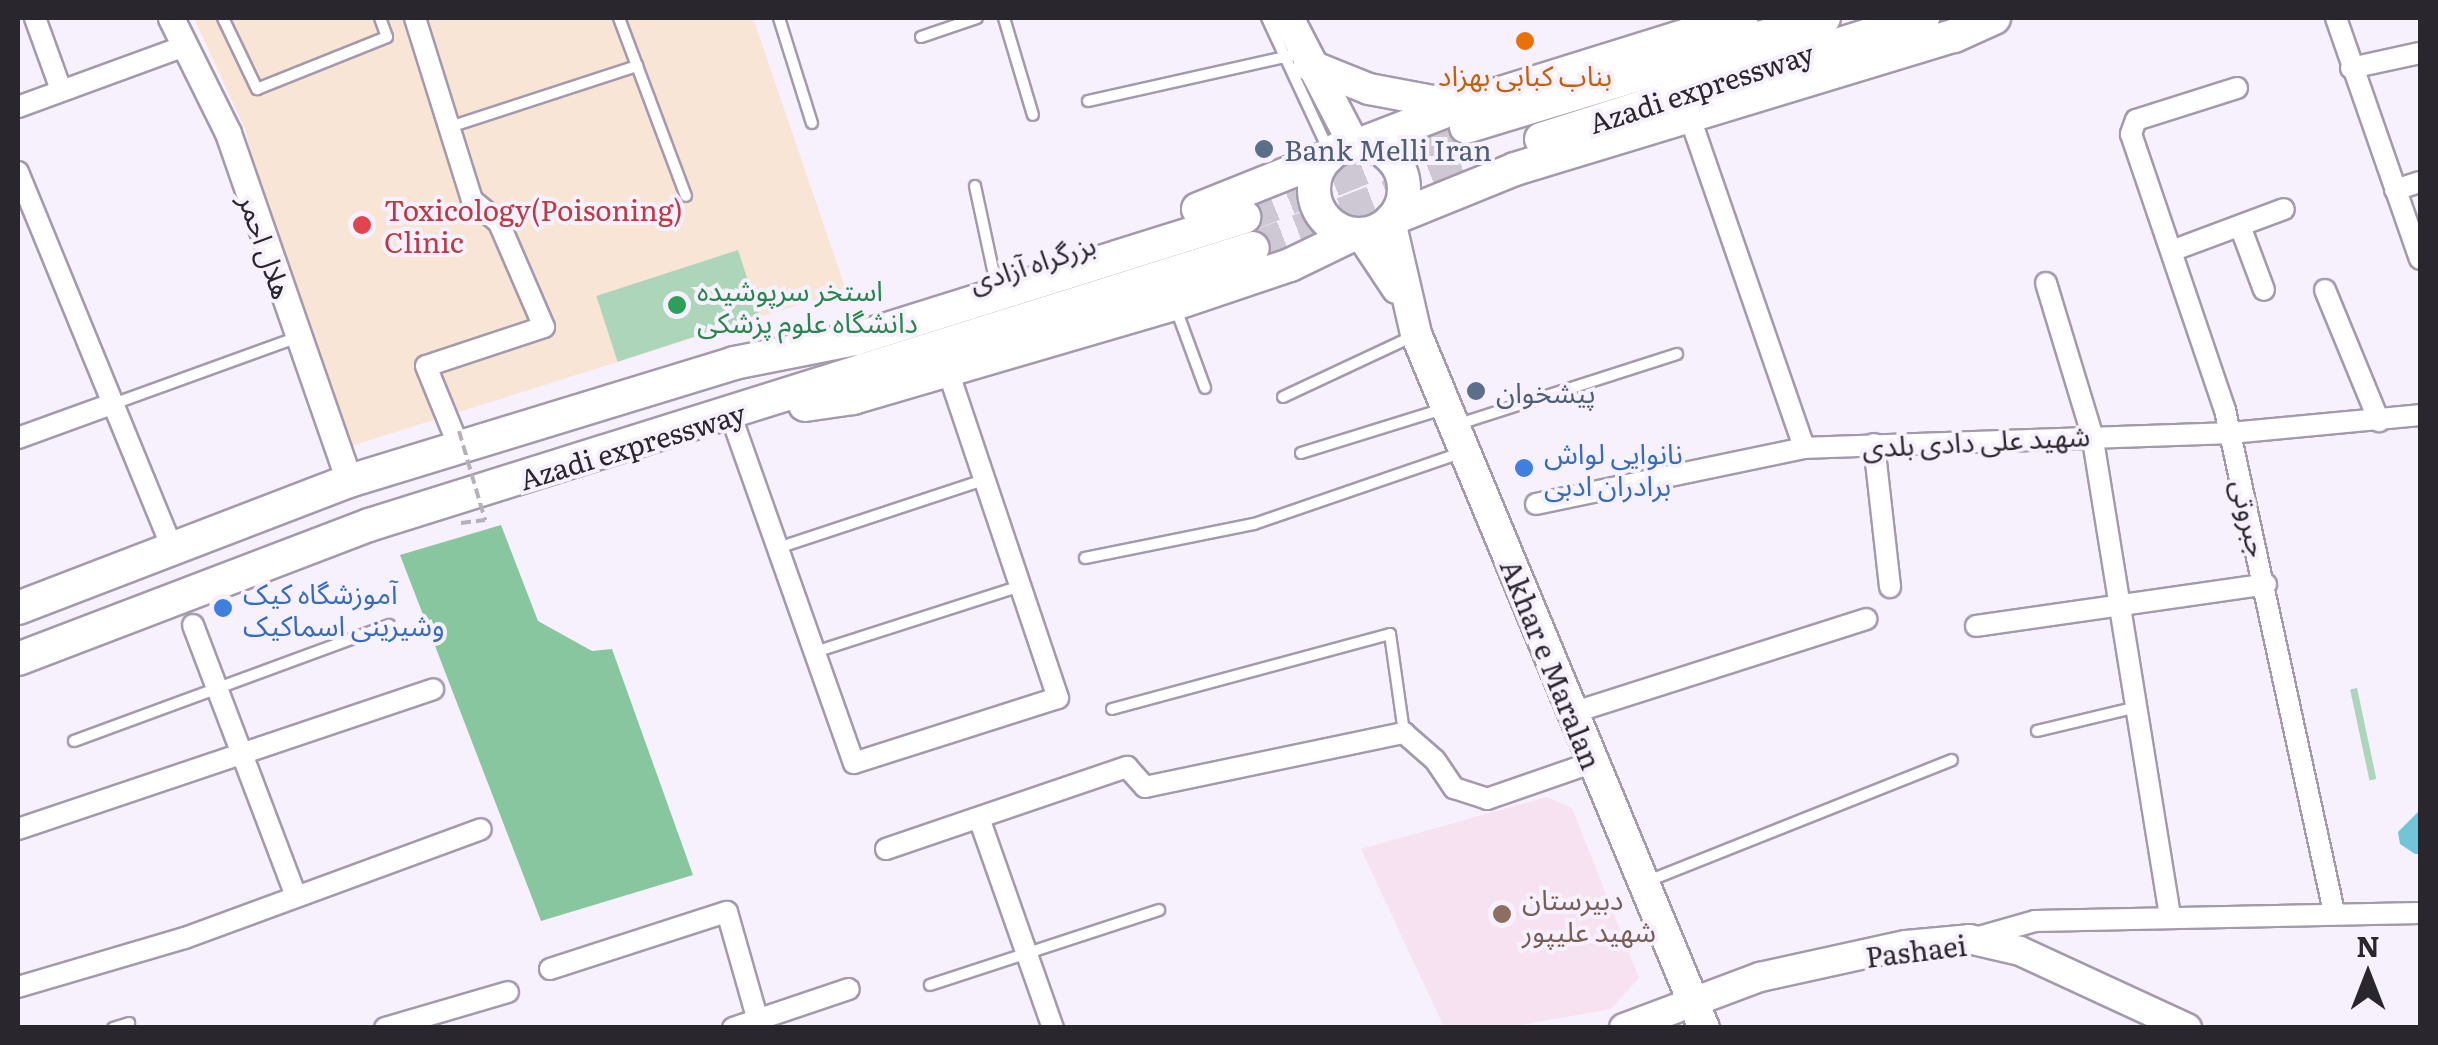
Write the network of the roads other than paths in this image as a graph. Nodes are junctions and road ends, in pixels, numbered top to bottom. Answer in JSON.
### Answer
{"nodes":[{"id":1,"x":34,"y":18,"type":"edge"},
{"id":2,"x":171,"y":18,"type":"edge"},
{"id":3,"x":223,"y":18,"type":"edge"},
{"id":4,"x":380,"y":18,"type":"edge"},
{"id":5,"x":415,"y":18,"type":"edge"},
{"id":6,"x":619,"y":18,"type":"edge"},
{"id":7,"x":779,"y":18,"type":"edge"},
{"id":8,"x":976,"y":18,"type":"edge"},
{"id":9,"x":1004,"y":18,"type":"edge"},
{"id":10,"x":1742,"y":18,"type":"edge"},
{"id":11,"x":1824,"y":18,"type":"edge"},
{"id":12,"x":1923,"y":18,"type":"edge"},
{"id":13,"x":1994,"y":18,"type":"edge"},
{"id":14,"x":2336,"y":18,"type":"edge"},
{"id":15,"x":1278,"y":19,"type":"edge"},
{"id":16,"x":921,"y":36,"type":"dead end"},
{"id":17,"x":184,"y":46,"type":"junction"},
{"id":18,"x":2420,"y":53,"type":"edge"},
{"id":19,"x":1299,"y":59,"type":"junction"},
{"id":20,"x":637,"y":66,"type":"junction"},
{"id":21,"x":2352,"y":68,"type":"junction"},
{"id":22,"x":2237,"y":88,"type":"dead end"},
{"id":23,"x":61,"y":90,"type":"junction"},
{"id":24,"x":1088,"y":102,"type":"dead end"},
{"id":25,"x":18,"y":107,"type":"edge"},
{"id":26,"x":1034,"y":115,"type":"dead end"},
{"id":27,"x":1688,"y":115,"type":"junction"},
{"id":28,"x":1462,"y":116,"type":"junction"},
{"id":29,"x":812,"y":123,"type":"dead end"},
{"id":30,"x":1416,"y":124,"type":"junction"},
{"id":31,"x":454,"y":126,"type":"junction"},
{"id":32,"x":1344,"y":150,"type":"junction"},
{"id":33,"x":1480,"y":160,"type":"tunnel mouth"},
{"id":34,"x":18,"y":172,"type":"edge"},
{"id":35,"x":1279,"y":181,"type":"junction"},
{"id":36,"x":2420,"y":182,"type":"edge"},
{"id":37,"x":975,"y":186,"type":"dead end"},
{"id":38,"x":2395,"y":190,"type":"junction"},
{"id":39,"x":686,"y":196,"type":"dead end"},
{"id":40,"x":1446,"y":198,"type":"junction"},
{"id":41,"x":2284,"y":209,"type":"dead end"},
{"id":42,"x":2240,"y":226,"type":"junction"},
{"id":43,"x":1374,"y":227,"type":"junction"},
{"id":44,"x":2174,"y":250,"type":"junction"},
{"id":45,"x":1313,"y":254,"type":"junction"},
{"id":46,"x":2420,"y":259,"type":"edge"},
{"id":47,"x":994,"y":274,"type":"junction"},
{"id":48,"x":2046,"y":284,"type":"dead end"},
{"id":49,"x":2264,"y":290,"type":"dead end"},
{"id":50,"x":2325,"y":290,"type":"dead end"},
{"id":51,"x":1174,"y":304,"type":"junction"},
{"id":52,"x":1416,"y":334,"type":"junction"},
{"id":53,"x":298,"y":337,"type":"junction"},
{"id":54,"x":1677,"y":354,"type":"dead end"},
{"id":55,"x":734,"y":363,"type":"junction"},
{"id":56,"x":948,"y":371,"type":"junction"},
{"id":57,"x":1205,"y":388,"type":"dead end"},
{"id":58,"x":1283,"y":397,"type":"dead end"},
{"id":59,"x":112,"y":404,"type":"junction"},
{"id":60,"x":2420,"y":415,"type":"edge"},
{"id":61,"x":731,"y":416,"type":"junction"},
{"id":62,"x":2379,"y":421,"type":"junction"},
{"id":63,"x":1455,"y":428,"type":"junction"},
{"id":64,"x":2230,"y":433,"type":"junction"},
{"id":65,"x":2092,"y":434,"type":"junction"},
{"id":66,"x":18,"y":438,"type":"edge"},
{"id":67,"x":459,"y":439,"type":"junction"},
{"id":68,"x":1874,"y":444,"type":"junction"},
{"id":69,"x":1804,"y":448,"type":"junction"},
{"id":70,"x":1301,"y":453,"type":"dead end"},
{"id":71,"x":985,"y":480,"type":"junction"},
{"id":72,"x":349,"y":481,"type":"junction"},
{"id":73,"x":1536,"y":504,"type":"dead end"},
{"id":74,"x":172,"y":548,"type":"junction"},
{"id":75,"x":778,"y":548,"type":"junction"},
{"id":76,"x":1085,"y":558,"type":"dead end"},
{"id":77,"x":2266,"y":584,"type":"junction"},
{"id":78,"x":1020,"y":586,"type":"junction"},
{"id":79,"x":1890,"y":588,"type":"dead end"},
{"id":80,"x":2121,"y":605,"type":"junction"},
{"id":81,"x":18,"y":608,"type":"edge"},
{"id":82,"x":1866,"y":619,"type":"dead end"},
{"id":83,"x":389,"y":624,"type":"dead end"},
{"id":84,"x":193,"y":625,"type":"dead end"},
{"id":85,"x":1976,"y":626,"type":"dead end"},
{"id":86,"x":815,"y":652,"type":"junction"},
{"id":87,"x":18,"y":659,"type":"edge"},
{"id":88,"x":219,"y":688,"type":"junction"},
{"id":89,"x":433,"y":689,"type":"dead end"},
{"id":90,"x":2137,"y":707,"type":"junction"},
{"id":91,"x":1112,"y":709,"type":"dead end"},
{"id":92,"x":1572,"y":713,"type":"junction"},
{"id":93,"x":2036,"y":731,"type":"dead end"},
{"id":94,"x":1404,"y":733,"type":"junction"},
{"id":95,"x":74,"y":741,"type":"dead end"},
{"id":96,"x":244,"y":758,"type":"junction"},
{"id":97,"x":1952,"y":760,"type":"dead end"},
{"id":98,"x":1591,"y":763,"type":"junction"},
{"id":99,"x":980,"y":818,"type":"junction"},
{"id":100,"x":18,"y":829,"type":"edge"},
{"id":101,"x":481,"y":829,"type":"dead end"},
{"id":102,"x":886,"y":849,"type":"dead end"},
{"id":103,"x":1643,"y":884,"type":"junction"},
{"id":104,"x":295,"y":893,"type":"junction"},
{"id":105,"x":1159,"y":910,"type":"dead end"},
{"id":106,"x":2334,"y":912,"type":"junction"},
{"id":107,"x":2420,"y":914,"type":"edge"},
{"id":108,"x":2170,"y":916,"type":"junction"},
{"id":109,"x":1968,"y":940,"type":"junction"},
{"id":110,"x":1028,"y":954,"type":"junction"},
{"id":111,"x":550,"y":968,"type":"dead end"},
{"id":112,"x":930,"y":985,"type":"dead end"},
{"id":113,"x":18,"y":987,"type":"edge"},
{"id":114,"x":848,"y":989,"type":"dead end"},
{"id":115,"x":508,"y":992,"type":"dead end"},
{"id":116,"x":1699,"y":1015,"type":"edge"},
{"id":117,"x":448,"y":1019,"type":"edge"},
{"id":118,"x":130,"y":1024,"type":"dead end"},
{"id":119,"x":759,"y":1024,"type":"edge"},
{"id":120,"x":113,"y":1028,"type":"edge"},
{"id":121,"x":386,"y":1028,"type":"edge"},
{"id":122,"x":733,"y":1028,"type":"edge"},
{"id":123,"x":1054,"y":1028,"type":"edge"},
{"id":124,"x":1624,"y":1028,"type":"edge"},
{"id":125,"x":2187,"y":1028,"type":"edge"}],
"edges":[{"from":1,"to":23,"type":"street"},
{"from":2,"to":17,"type":"street","name":"هلال احمر"},
{"from":3,"to":4,"type":"lane"},
{"from":5,"to":31,"type":"street"},
{"from":6,"to":20,"type":"lane"},
{"from":7,"to":29,"type":"lane"},
{"from":8,"to":16,"type":"lane"},
{"from":9,"to":26,"type":"lane"},
{"from":10,"to":28,"type":"highway"},
{"from":11,"to":28,"type":"highway","name":"Azadi expressway"},
{"from":12,"to":33,"type":"highway","name":"Azadi expressway"},
{"from":13,"to":27,"type":"highway"},
{"from":14,"to":21,"type":"street"},
{"from":15,"to":19,"type":"main road"},
{"from":17,"to":23,"type":"street"},
{"from":17,"to":53,"type":"street","name":"هلال احمر"},
{"from":18,"to":21,"type":"street"},
{"from":19,"to":24,"type":"lane"},
{"from":19,"to":28,"type":"main road"},
{"from":19,"to":32,"type":"main road"},
{"from":20,"to":31,"type":"lane"},
{"from":20,"to":39,"type":"lane"},
{"from":21,"to":38,"type":"street"},
{"from":22,"to":44,"type":"street","name":"جبروتی"},
{"from":23,"to":25,"type":"street"},
{"from":27,"to":40,"type":"highway"},
{"from":27,"to":69,"type":"street"},
{"from":28,"to":30,"type":"highway","name":"بزرگراه آزادی"},
{"from":30,"to":32,"type":"highway","name":"بزرگراه آزادی"},
{"from":30,"to":40,"type":"highway"},
{"from":31,"to":67,"type":"street"},
{"from":32,"to":35,"type":"highway","name":"بزرگراه آزادی"},
{"from":32,"to":43,"type":"highway"},
{"from":32,"to":43,"type":"highway"},
{"from":34,"to":59,"type":"street"},
{"from":35,"to":45,"type":"highway"},
{"from":35,"to":47,"type":"highway","name":"بزرگراه آزادی"},
{"from":36,"to":38,"type":"street"},
{"from":37,"to":47,"type":"lane"},
{"from":38,"to":46,"type":"street"},
{"from":40,"to":43,"type":"highway"},
{"from":41,"to":42,"type":"street"},
{"from":42,"to":44,"type":"street"},
{"from":42,"to":49,"type":"street"},
{"from":43,"to":45,"type":"highway"},
{"from":43,"to":52,"type":"main road","name":"Akhar e Maralan"},
{"from":44,"to":64,"type":"street","name":"جبروتی"},
{"from":45,"to":51,"type":"highway"},
{"from":47,"to":55,"type":"highway","name":"بزرگراه آزادی"},
{"from":48,"to":65,"type":"street"},
{"from":50,"to":62,"type":"street"},
{"from":51,"to":56,"type":"highway"},
{"from":51,"to":57,"type":"lane"},
{"from":52,"to":58,"type":"lane"},
{"from":52,"to":63,"type":"main road","name":"Akhar e Maralan"},
{"from":53,"to":59,"type":"lane"},
{"from":53,"to":72,"type":"street","name":"هلال احمر"},
{"from":54,"to":63,"type":"lane"},
{"from":55,"to":61,"type":"highway","name":"Azadi expressway"},
{"from":55,"to":67,"type":"highway","name":"Azadi expressway"},
{"from":56,"to":61,"type":"highway"},
{"from":56,"to":71,"type":"street"},
{"from":59,"to":66,"type":"street"},
{"from":59,"to":74,"type":"street"},
{"from":60,"to":62,"type":"street","name":"شهید علی دادی بلدی"},
{"from":61,"to":75,"type":"street"},
{"from":61,"to":87,"type":"highway","name":"Azadi expressway"},
{"from":62,"to":64,"type":"street","name":"شهید علی دادی بلدی"},
{"from":63,"to":70,"type":"lane"},
{"from":63,"to":76,"type":"lane"},
{"from":63,"to":92,"type":"main road","name":"Akhar e Maralan"},
{"from":64,"to":65,"type":"street","name":"شهید علی دادی بلدی"},
{"from":64,"to":77,"type":"street","name":"جبروتی"},
{"from":65,"to":68,"type":"street","name":"شهید علی دادی بلدی"},
{"from":65,"to":80,"type":"street"},
{"from":67,"to":72,"type":"highway","name":"Azadi expressway"},
{"from":68,"to":69,"type":"street","name":"شهید علی دادی بلدی"},
{"from":68,"to":79,"type":"street"},
{"from":69,"to":73,"type":"street","name":"شهید علی دادی بلدی"},
{"from":71,"to":75,"type":"lane"},
{"from":71,"to":78,"type":"street"},
{"from":72,"to":74,"type":"highway","name":"Azadi expressway"},
{"from":74,"to":81,"type":"highway","name":"Azadi expressway"},
{"from":75,"to":86,"type":"street"},
{"from":77,"to":80,"type":"street"},
{"from":77,"to":106,"type":"street","name":"جبروتی"},
{"from":78,"to":86,"type":"lane"},
{"from":78,"to":86,"type":"street"},
{"from":80,"to":85,"type":"street"},
{"from":80,"to":90,"type":"street"},
{"from":82,"to":92,"type":"street"},
{"from":83,"to":88,"type":"lane"},
{"from":84,"to":88,"type":"street"},
{"from":88,"to":95,"type":"lane"},
{"from":88,"to":96,"type":"street"},
{"from":89,"to":96,"type":"street"},
{"from":90,"to":93,"type":"lane"},
{"from":90,"to":108,"type":"street"},
{"from":91,"to":94,"type":"lane"},
{"from":92,"to":98,"type":"main road","name":"Akhar e Maralan"},
{"from":94,"to":98,"type":"street"},
{"from":94,"to":99,"type":"street"},
{"from":96,"to":100,"type":"street"},
{"from":96,"to":104,"type":"street"},
{"from":97,"to":103,"type":"lane"},
{"from":98,"to":103,"type":"main road","name":"Akhar e Maralan"},
{"from":99,"to":102,"type":"street"},
{"from":99,"to":110,"type":"street"},
{"from":101,"to":104,"type":"street"},
{"from":103,"to":116,"type":"main road","name":"Akhar e Maralan"},
{"from":104,"to":113,"type":"street"},
{"from":105,"to":110,"type":"lane"},
{"from":106,"to":107,"type":"street"},
{"from":106,"to":108,"type":"street"},
{"from":108,"to":109,"type":"street"},
{"from":109,"to":116,"type":"main road","name":"Pashaei"},
{"from":109,"to":125,"type":"main road","name":"Pashaei"},
{"from":110,"to":112,"type":"lane"},
{"from":110,"to":123,"type":"street"},
{"from":111,"to":119,"type":"street"},
{"from":114,"to":119,"type":"street"},
{"from":115,"to":117,"type":"street"},
{"from":116,"to":124,"type":"main road","name":"Pashaei"},
{"from":117,"to":121,"type":"street"},
{"from":118,"to":120,"type":"lane"},
{"from":119,"to":122,"type":"street"}]}
